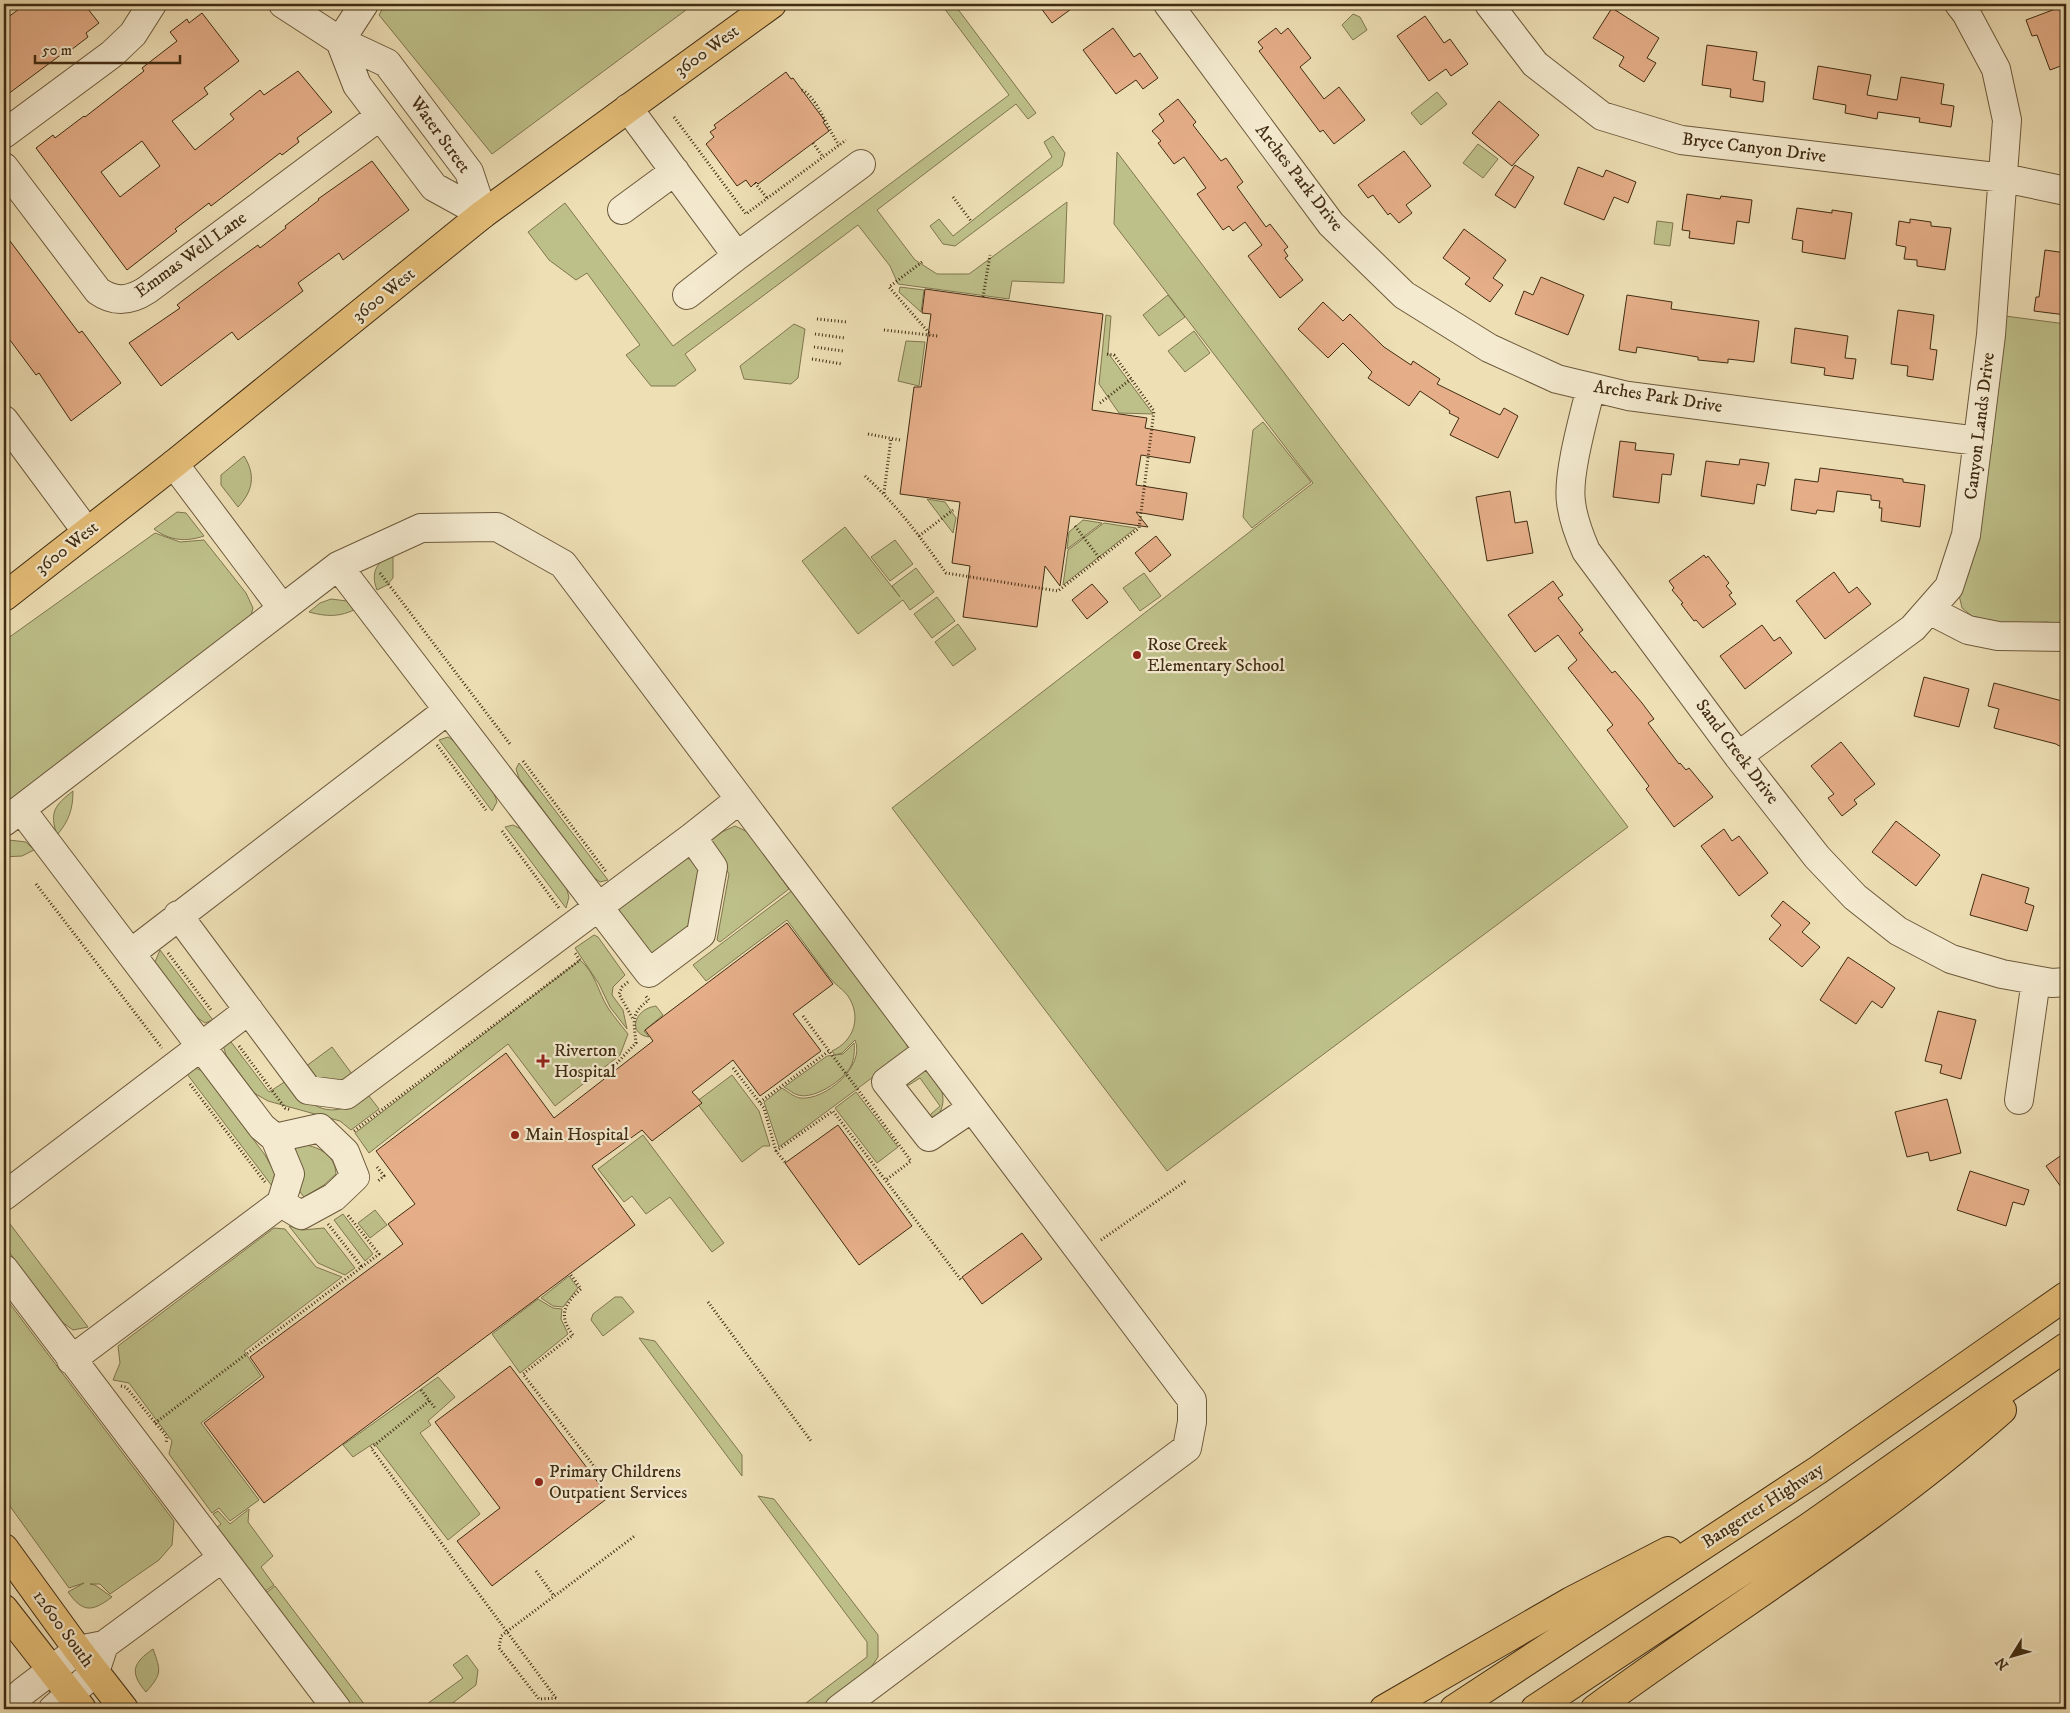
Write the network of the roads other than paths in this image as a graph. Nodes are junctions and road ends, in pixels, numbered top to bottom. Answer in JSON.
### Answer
{"nodes":[{"id":1,"x":152,"y":4,"type":"edge"},
{"id":2,"x":283,"y":4,"type":"edge"},
{"id":3,"x":364,"y":4,"type":"edge"},
{"id":4,"x":772,"y":4,"type":"edge"},
{"id":5,"x":1168,"y":4,"type":"edge"},
{"id":6,"x":1490,"y":4,"type":"edge"},
{"id":7,"x":1959,"y":4,"type":"edge"},
{"id":8,"x":315,"y":12,"type":"edge"},
{"id":9,"x":340,"y":41,"type":"junction"},
{"id":10,"x":628,"y":108,"type":"junction"},
{"id":11,"x":380,"y":116,"type":"junction"},
{"id":12,"x":4,"y":134,"type":"edge"},
{"id":13,"x":861,"y":164,"type":"dead end"},
{"id":14,"x":4,"y":167,"type":"edge"},
{"id":15,"x":675,"y":171,"type":"junction"},
{"id":16,"x":2004,"y":178,"type":"junction"},
{"id":17,"x":2066,"y":191,"type":"edge"},
{"id":18,"x":622,"y":210,"type":"dead end"},
{"id":19,"x":483,"y":214,"type":"junction"},
{"id":20,"x":737,"y":256,"type":"junction"},
{"id":21,"x":687,"y":295,"type":"dead end"},
{"id":22,"x":1591,"y":387,"type":"junction"},
{"id":23,"x":4,"y":420,"type":"edge"},
{"id":24,"x":1978,"y":441,"type":"junction"},
{"id":25,"x":174,"y":464,"type":"junction"},
{"id":26,"x":87,"y":532,"type":"junction"},
{"id":27,"x":338,"y":566,"type":"junction"},
{"id":28,"x":4,"y":597,"type":"edge"},
{"id":29,"x":282,"y":608,"type":"junction"},
{"id":30,"x":1929,"y":610,"type":"junction"},
{"id":31,"x":2066,"y":637,"type":"edge"},
{"id":32,"x":448,"y":710,"type":"junction"},
{"id":33,"x":1738,"y":756,"type":"junction"},
{"id":34,"x":740,"y":799,"type":"junction"},
{"id":35,"x":12,"y":815,"type":"edge"},
{"id":36,"x":692,"y":837,"type":"junction"},
{"id":37,"x":598,"y":907,"type":"junction"},
{"id":38,"x":178,"y":915,"type":"junction"},
{"id":39,"x":131,"y":952,"type":"junction"},
{"id":40,"x":2036,"y":980,"type":"junction"},
{"id":41,"x":2066,"y":982,"type":"edge"},
{"id":42,"x":249,"y":1010,"type":"junction"},
{"id":43,"x":202,"y":1046,"type":"junction"},
{"id":44,"x":929,"y":1050,"type":"junction"},
{"id":45,"x":2019,"y":1100,"type":"dead end"},
{"id":46,"x":972,"y":1108,"type":"junction"},
{"id":47,"x":275,"y":1138,"type":"junction"},
{"id":48,"x":275,"y":1195,"type":"junction"},
{"id":49,"x":4,"y":1196,"type":"edge"},
{"id":50,"x":4,"y":1270,"type":"edge"},
{"id":51,"x":2066,"y":1296,"type":"edge"},
{"id":52,"x":2066,"y":1349,"type":"edge"},
{"id":53,"x":71,"y":1360,"type":"junction"},
{"id":54,"x":1745,"y":1518,"type":"junction"},
{"id":55,"x":4,"y":1548,"type":"edge"},
{"id":56,"x":222,"y":1558,"type":"junction"},
{"id":57,"x":4,"y":1609,"type":"edge"},
{"id":58,"x":104,"y":1644,"type":"junction"},
{"id":59,"x":78,"y":1650,"type":"junction"},
{"id":60,"x":50,"y":1671,"type":"junction"},
{"id":61,"x":94,"y":1672,"type":"junction"},
{"id":62,"x":69,"y":1704,"type":"edge"},
{"id":63,"x":8,"y":1706,"type":"edge"},
{"id":64,"x":124,"y":1709,"type":"edge"},
{"id":65,"x":337,"y":1709,"type":"edge"},
{"id":66,"x":839,"y":1709,"type":"edge"},
{"id":67,"x":1384,"y":1709,"type":"edge"},
{"id":68,"x":1454,"y":1709,"type":"edge"},
{"id":69,"x":1535,"y":1709,"type":"edge"},
{"id":70,"x":1595,"y":1709,"type":"edge"}],
"edges":[{"from":1,"to":12,"type":"street"},
{"from":2,"to":8,"type":"street","name":"Water Street"},
{"from":3,"to":9,"type":"street"},
{"from":4,"to":10,"type":"main road","name":"3600 West"},
{"from":5,"to":22,"type":"street","name":"Arches Park Drive"},
{"from":6,"to":16,"type":"street","name":"Bryce Canyon Drive"},
{"from":7,"to":16,"type":"street","name":"Canyon Lands Drive"},
{"from":8,"to":9,"type":"street","name":"Water Street"},
{"from":9,"to":11,"type":"street","name":"Water Street"},
{"from":9,"to":19,"type":"street","name":"Water Street"},
{"from":10,"to":15,"type":"street"},
{"from":10,"to":19,"type":"main road","name":"3600 West"},
{"from":11,"to":14,"type":"street","name":"Emmas Well Lane"},
{"from":11,"to":19,"type":"street","name":"Water Street"},
{"from":13,"to":20,"type":"street"},
{"from":15,"to":18,"type":"street"},
{"from":15,"to":20,"type":"street"},
{"from":16,"to":17,"type":"street","name":"Bryce Canyon Drive"},
{"from":16,"to":24,"type":"street","name":"Canyon Lands Drive"},
{"from":19,"to":25,"type":"main road","name":"3600 West"},
{"from":20,"to":21,"type":"street"},
{"from":22,"to":24,"type":"street","name":"Arches Park Drive"},
{"from":22,"to":33,"type":"street","name":"Sand Creek Drive"},
{"from":23,"to":26,"type":"street"},
{"from":24,"to":30,"type":"street","name":"Canyon Lands Drive"},
{"from":25,"to":26,"type":"main road","name":"3600 West"},
{"from":25,"to":29,"type":"street"},
{"from":26,"to":28,"type":"main road","name":"3600 West"},
{"from":27,"to":29,"type":"street"},
{"from":27,"to":32,"type":"street"},
{"from":27,"to":34,"type":"street"},
{"from":29,"to":35,"type":"street"},
{"from":30,"to":31,"type":"street"},
{"from":30,"to":33,"type":"street","name":"Canyon Lands Drive"},
{"from":32,"to":37,"type":"street"},
{"from":32,"to":38,"type":"street"},
{"from":33,"to":40,"type":"street","name":"Sand Creek Drive"},
{"from":34,"to":36,"type":"street"},
{"from":34,"to":44,"type":"street"},
{"from":35,"to":39,"type":"street"},
{"from":36,"to":37,"type":"street"},
{"from":36,"to":37,"type":"street"},
{"from":37,"to":42,"type":"street"},
{"from":38,"to":39,"type":"street"},
{"from":38,"to":42,"type":"street"},
{"from":39,"to":43,"type":"street"},
{"from":40,"to":41,"type":"street","name":"Sand Creek Drive"},
{"from":40,"to":45,"type":"street"},
{"from":42,"to":43,"type":"street"},
{"from":43,"to":47,"type":"street"},
{"from":43,"to":49,"type":"street"},
{"from":44,"to":46,"type":"street"},
{"from":44,"to":46,"type":"street"},
{"from":46,"to":66,"type":"street"},
{"from":47,"to":48,"type":"street"},
{"from":47,"to":48,"type":"street"},
{"from":48,"to":53,"type":"street"},
{"from":50,"to":53,"type":"street"},
{"from":51,"to":54,"type":"main road","name":"Bangerter Highway"},
{"from":52,"to":69,"type":"main road"},
{"from":52,"to":70,"type":"main road"},
{"from":53,"to":56,"type":"street"},
{"from":54,"to":67,"type":"main road"},
{"from":54,"to":68,"type":"main road","name":"Bangerter Highway"},
{"from":55,"to":59,"type":"main road","name":"12600 South"},
{"from":56,"to":58,"type":"street"},
{"from":56,"to":65,"type":"street"},
{"from":57,"to":60,"type":"main road","name":"12600 South"},
{"from":58,"to":59,"type":"street"},
{"from":58,"to":61,"type":"street"},
{"from":59,"to":60,"type":"street"},
{"from":59,"to":61,"type":"main road","name":"12600 South"},
{"from":60,"to":62,"type":"main road","name":"12600 South"},
{"from":60,"to":63,"type":"street"},
{"from":61,"to":62,"type":"street"},
{"from":61,"to":64,"type":"main road","name":"12600 South"}]}
